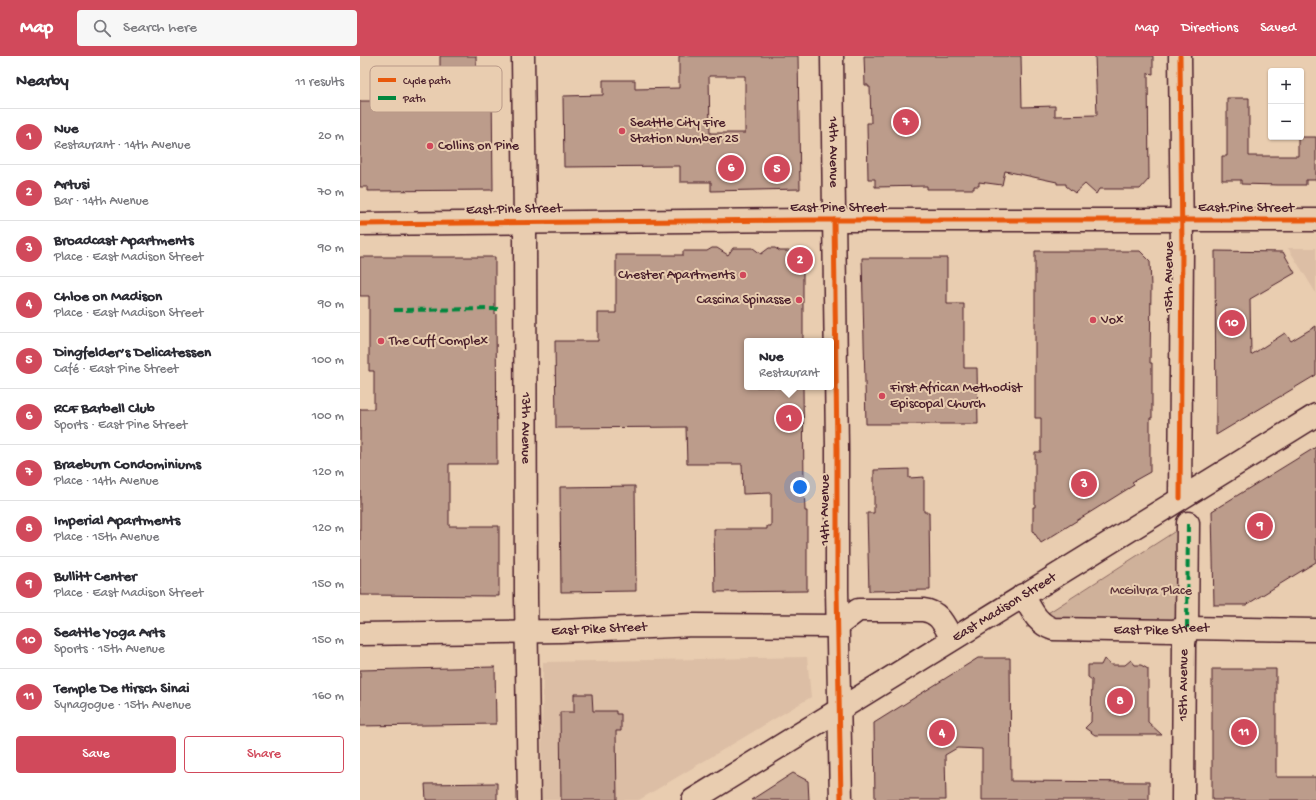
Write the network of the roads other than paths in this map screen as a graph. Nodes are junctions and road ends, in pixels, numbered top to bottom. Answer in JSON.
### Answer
{"nodes":[{"id":1,"x":523,"y":56,"type":"edge"},
{"id":2,"x":832,"y":56,"type":"edge"},
{"id":3,"x":1180,"y":56,"type":"edge"},
{"id":4,"x":834,"y":220,"type":"junction"},
{"id":5,"x":1181,"y":220,"type":"junction"},
{"id":6,"x":1316,"y":220,"type":"edge"},
{"id":7,"x":525,"y":222,"type":"junction"},
{"id":8,"x":360,"y":224,"type":"edge"},
{"id":9,"x":1316,"y":415,"type":"edge"},
{"id":10,"x":1180,"y":498,"type":"junction"},
{"id":11,"x":1188,"y":523,"type":"dead end"},
{"id":12,"x":1023,"y":595,"type":"junction"},
{"id":13,"x":837,"y":626,"type":"junction"},
{"id":14,"x":1187,"y":628,"type":"junction"},
{"id":15,"x":1316,"y":630,"type":"edge"},
{"id":16,"x":526,"y":631,"type":"junction"},
{"id":17,"x":360,"y":634,"type":"edge"},
{"id":18,"x":952,"y":639,"type":"junction"},
{"id":19,"x":839,"y":709,"type":"junction"},
{"id":20,"x":529,"y":800,"type":"edge"},
{"id":21,"x":693,"y":800,"type":"edge"},
{"id":22,"x":841,"y":800,"type":"edge"},
{"id":23,"x":1183,"y":800,"type":"edge"}],
"edges":[{"from":1,"to":7,"type":"street","name":"13th Avenue"},
{"from":2,"to":4,"type":"street","name":"14th Avenue"},
{"from":3,"to":5,"type":"street","name":"15th Avenue"},
{"from":4,"to":5,"type":"street","name":"East Pine Street"},
{"from":4,"to":7,"type":"street","name":"East Pine Street"},
{"from":4,"to":13,"type":"street","name":"14th Avenue"},
{"from":5,"to":6,"type":"street","name":"East Pine Street"},
{"from":5,"to":10,"type":"street","name":"15th Avenue"},
{"from":7,"to":8,"type":"street","name":"East Pine Street"},
{"from":7,"to":16,"type":"street","name":"13th Avenue"},
{"from":9,"to":10,"type":"street","name":"East Madison Street"},
{"from":10,"to":12,"type":"street","name":"East Madison Street"},
{"from":11,"to":14,"type":"street","name":"15th Avenue"},
{"from":12,"to":14,"type":"street","name":"East Pike Street"},
{"from":12,"to":18,"type":"street","name":"East Madison Street"},
{"from":13,"to":16,"type":"street","name":"East Pike Street"},
{"from":13,"to":18,"type":"street"},
{"from":13,"to":19,"type":"street","name":"14th Avenue"},
{"from":14,"to":15,"type":"street","name":"East Pike Street"},
{"from":14,"to":23,"type":"street","name":"15th Avenue"},
{"from":16,"to":17,"type":"street","name":"East Pike Street"},
{"from":16,"to":20,"type":"street","name":"13th Avenue"},
{"from":18,"to":19,"type":"street","name":"East Madison Street"},
{"from":19,"to":21,"type":"street","name":"East Madison Street"},
{"from":19,"to":22,"type":"street","name":"14th Avenue"}]}
